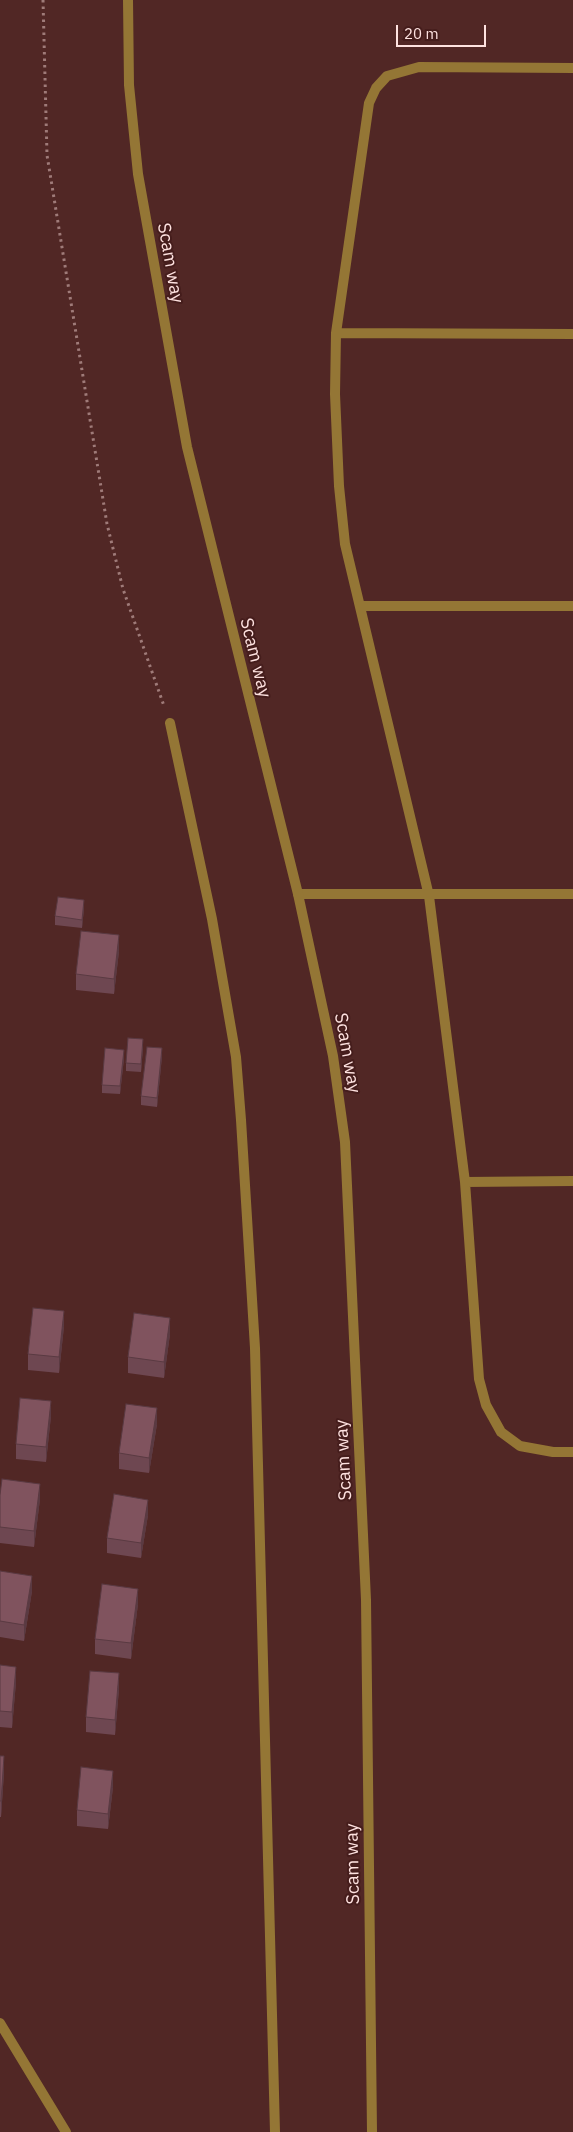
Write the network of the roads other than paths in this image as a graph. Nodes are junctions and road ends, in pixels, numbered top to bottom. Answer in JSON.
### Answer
{"nodes":[{"id":1,"x":128,"y":0,"type":"edge"},
{"id":2,"x":573,"y":68,"type":"edge"},
{"id":3,"x":336,"y":333,"type":"junction"},
{"id":4,"x":573,"y":334,"type":"edge"},
{"id":5,"x":361,"y":606,"type":"junction"},
{"id":6,"x":573,"y":606,"type":"edge"},
{"id":7,"x":170,"y":723,"type":"road end"},
{"id":8,"x":298,"y":894,"type":"junction"},
{"id":9,"x":573,"y":894,"type":"edge"},
{"id":10,"x":429,"y":896,"type":"junction"},
{"id":11,"x":573,"y":1180,"type":"edge"},
{"id":12,"x":466,"y":1182,"type":"junction"},
{"id":13,"x":573,"y":1452,"type":"edge"},
{"id":14,"x":0,"y":2022,"type":"edge"},
{"id":15,"x":66,"y":2132,"type":"edge"},
{"id":16,"x":275,"y":2132,"type":"edge"},
{"id":17,"x":372,"y":2132,"type":"edge"}],
"edges":[{"from":1,"to":8,"type":"street","name":"Scam way"},
{"from":2,"to":3,"type":"street"},
{"from":3,"to":4,"type":"street"},
{"from":3,"to":5,"type":"street"},
{"from":5,"to":6,"type":"street"},
{"from":5,"to":10,"type":"street"},
{"from":7,"to":16,"type":"street"},
{"from":8,"to":10,"type":"street"},
{"from":8,"to":17,"type":"street","name":"Scam way"},
{"from":9,"to":10,"type":"street"},
{"from":10,"to":12,"type":"street"},
{"from":11,"to":12,"type":"street"},
{"from":12,"to":13,"type":"street"},
{"from":14,"to":15,"type":"street"}]}
